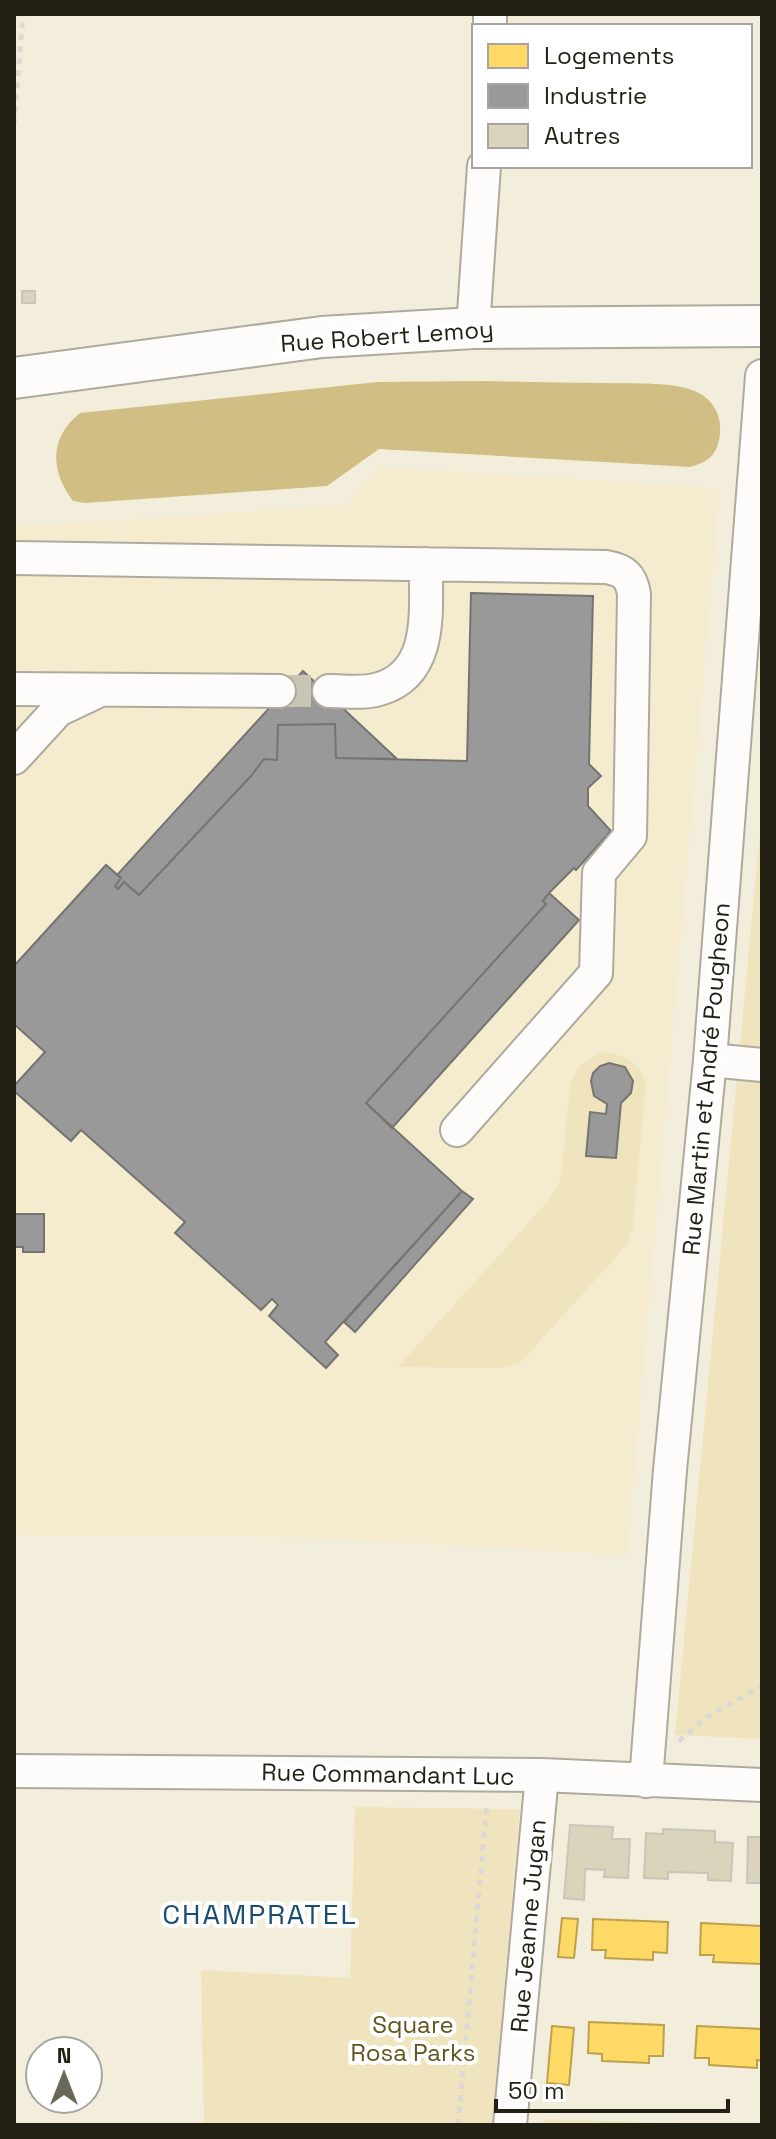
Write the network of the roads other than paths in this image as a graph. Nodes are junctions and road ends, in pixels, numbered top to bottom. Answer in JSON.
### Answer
{"nodes":[{"id":1,"x":484,"y":168,"type":"edge"},
{"id":2,"x":762,"y":326,"type":"edge"},
{"id":3,"x":473,"y":328,"type":"junction"},
{"id":4,"x":762,"y":376,"type":"edge"},
{"id":5,"x":14,"y":378,"type":"edge"},
{"id":6,"x":14,"y":558,"type":"edge"},
{"id":7,"x":426,"y":564,"type":"junction"},
{"id":8,"x":112,"y":688,"type":"junction"},
{"id":9,"x":14,"y":689,"type":"edge"},
{"id":10,"x":279,"y":691,"type":"tunnel mouth"},
{"id":11,"x":329,"y":691,"type":"tunnel mouth"},
{"id":12,"x":14,"y":758,"type":"edge"},
{"id":13,"x":710,"y":1060,"type":"junction"},
{"id":14,"x":762,"y":1065,"type":"edge"},
{"id":15,"x":457,"y":1130,"type":"dead end"},
{"id":16,"x":14,"y":1771,"type":"edge"},
{"id":17,"x":542,"y":1775,"type":"junction"},
{"id":18,"x":646,"y":1781,"type":"junction"},
{"id":19,"x":762,"y":1785,"type":"edge"},
{"id":20,"x":510,"y":2125,"type":"edge"}],
"edges":[{"from":1,"to":3,"type":"street"},
{"from":2,"to":3,"type":"main road","name":"Rue Robert Lemoy"},
{"from":3,"to":5,"type":"main road","name":"Rue Robert Lemoy"},
{"from":4,"to":13,"type":"street","name":"Rue Martin et André Pougheon"},
{"from":6,"to":7,"type":"street"},
{"from":7,"to":11,"type":"street"},
{"from":7,"to":15,"type":"street"},
{"from":8,"to":9,"type":"street"},
{"from":8,"to":10,"type":"street"},
{"from":8,"to":12,"type":"street"},
{"from":13,"to":14,"type":"street"},
{"from":13,"to":18,"type":"street","name":"Rue Martin et André Pougheon"},
{"from":16,"to":17,"type":"street","name":"Rue Commandant Luc"},
{"from":17,"to":18,"type":"street","name":"Rue Commandant Luc"},
{"from":17,"to":20,"type":"street","name":"Rue Jeanne Jugan"},
{"from":18,"to":19,"type":"street","name":"Rue Commandant Luc"}]}
